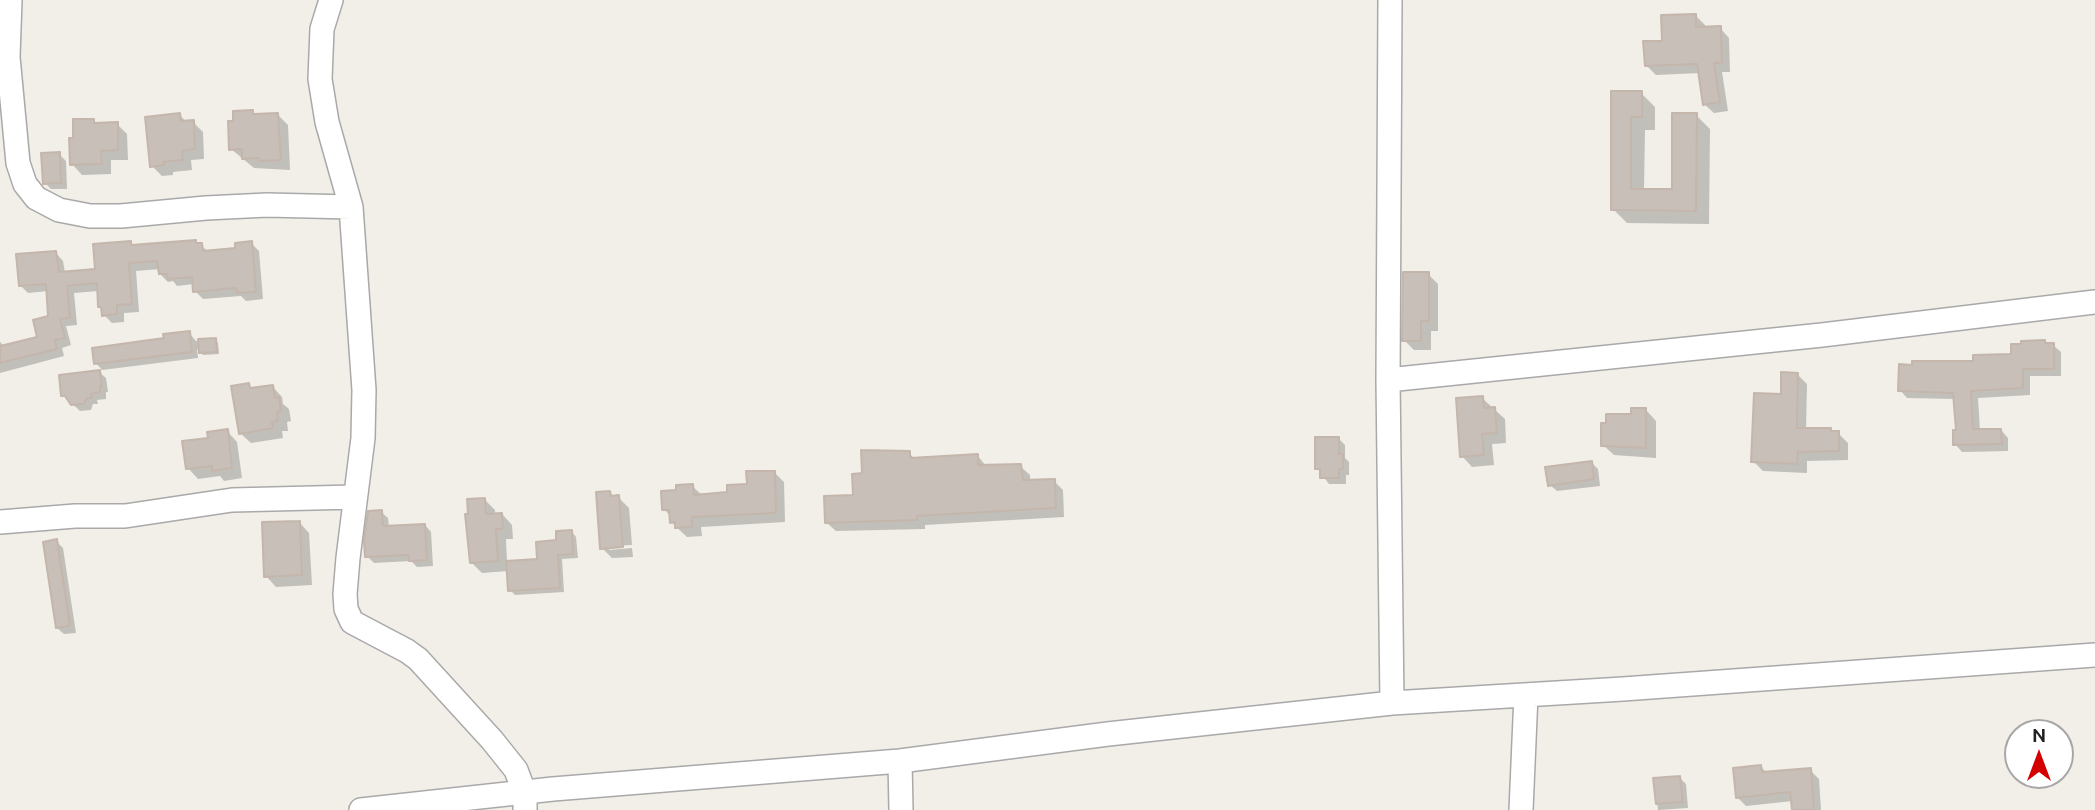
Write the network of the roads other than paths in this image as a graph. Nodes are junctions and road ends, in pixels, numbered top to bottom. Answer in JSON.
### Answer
{"nodes":[{"id":1,"x":10,"y":0,"type":"edge"},
{"id":2,"x":331,"y":0,"type":"edge"},
{"id":3,"x":1390,"y":0,"type":"edge"},
{"id":4,"x":351,"y":206,"type":"junction"},
{"id":5,"x":2095,"y":302,"type":"edge"},
{"id":6,"x":1388,"y":380,"type":"junction"},
{"id":7,"x":354,"y":497,"type":"junction"},
{"id":8,"x":0,"y":522,"type":"edge"},
{"id":9,"x":2095,"y":655,"type":"edge"},
{"id":10,"x":1526,"y":695,"type":"junction"},
{"id":11,"x":1392,"y":703,"type":"junction"},
{"id":12,"x":900,"y":761,"type":"junction"},
{"id":13,"x":525,"y":802,"type":"edge"},
{"id":14,"x":361,"y":810,"type":"edge"},
{"id":15,"x":901,"y":810,"type":"edge"},
{"id":16,"x":1521,"y":810,"type":"edge"}],
"edges":[{"from":1,"to":4,"type":"street"},
{"from":2,"to":4,"type":"street"},
{"from":3,"to":6,"type":"street"},
{"from":4,"to":7,"type":"street"},
{"from":5,"to":6,"type":"street"},
{"from":6,"to":11,"type":"street"},
{"from":7,"to":8,"type":"street"},
{"from":7,"to":13,"type":"street"},
{"from":9,"to":10,"type":"street"},
{"from":10,"to":11,"type":"street"},
{"from":10,"to":16,"type":"street"},
{"from":11,"to":12,"type":"street"},
{"from":12,"to":13,"type":"street"},
{"from":12,"to":15,"type":"street"},
{"from":13,"to":14,"type":"street"}]}
